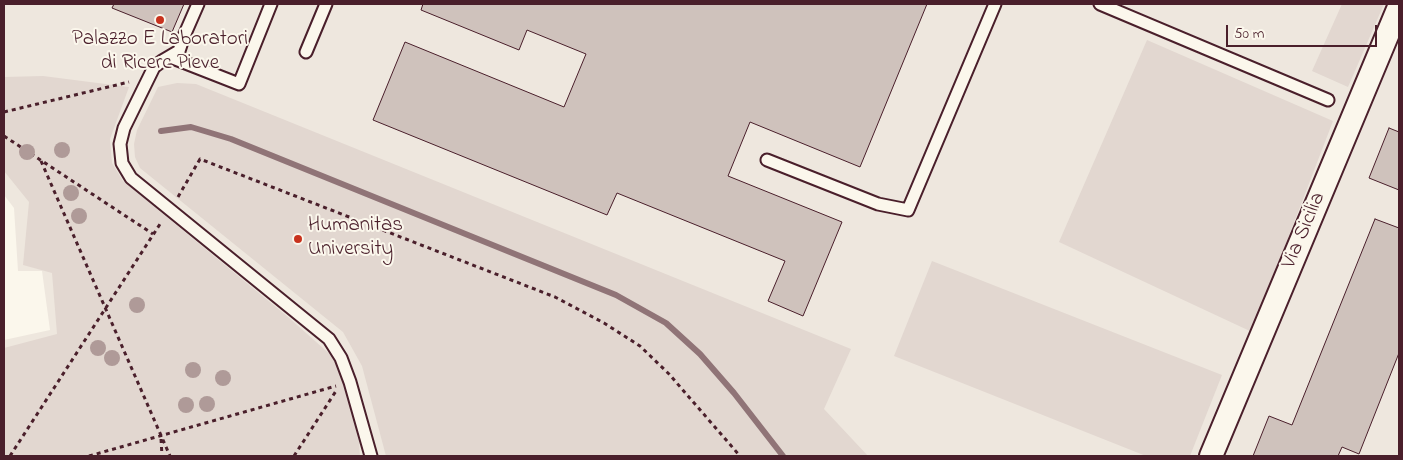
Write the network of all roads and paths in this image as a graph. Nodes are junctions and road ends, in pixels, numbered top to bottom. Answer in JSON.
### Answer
{"nodes":[{"id":1,"x":198,"y":4,"type":"edge"},
{"id":2,"x":271,"y":4,"type":"edge"},
{"id":3,"x":326,"y":4,"type":"edge"},
{"id":4,"x":995,"y":4,"type":"edge"},
{"id":5,"x":1100,"y":4,"type":"edge"},
{"id":6,"x":1399,"y":7,"type":"edge"},
{"id":7,"x":306,"y":52,"type":"dead end"},
{"id":8,"x":170,"y":57,"type":"junction"},
{"id":9,"x":146,"y":84,"type":"junction"},
{"id":10,"x":1328,"y":100,"type":"dead end"},
{"id":11,"x":4,"y":112,"type":"edge"},
{"id":12,"x":4,"y":136,"type":"edge"},
{"id":13,"x":766,"y":160,"type":"dead end"},
{"id":14,"x":41,"y":161,"type":"junction"},
{"id":15,"x":170,"y":209,"type":"junction"},
{"id":16,"x":153,"y":234,"type":"junction"},
{"id":17,"x":105,"y":308,"type":"junction"},
{"id":18,"x":161,"y":436,"type":"junction"},
{"id":19,"x":10,"y":456,"type":"edge"},
{"id":20,"x":89,"y":456,"type":"edge"},
{"id":21,"x":162,"y":456,"type":"edge"},
{"id":22,"x":170,"y":456,"type":"edge"},
{"id":23,"x":294,"y":456,"type":"edge"},
{"id":24,"x":371,"y":456,"type":"edge"},
{"id":25,"x":740,"y":456,"type":"edge"},
{"id":26,"x":1211,"y":456,"type":"edge"}],
"edges":[{"from":1,"to":8,"type":"lane"},
{"from":2,"to":8,"type":"lane"},
{"from":3,"to":7,"type":"lane"},
{"from":4,"to":13,"type":"lane"},
{"from":5,"to":10,"type":"lane"},
{"from":6,"to":26,"type":"street","name":"Via Sicilia"},
{"from":8,"to":9,"type":"lane"},
{"from":9,"to":11,"type":"path"},
{"from":9,"to":15,"type":"lane"},
{"from":12,"to":14,"type":"path"},
{"from":14,"to":16,"type":"path"},
{"from":14,"to":17,"type":"path"},
{"from":15,"to":16,"type":"path"},
{"from":15,"to":24,"type":"lane"},
{"from":15,"to":25,"type":"path"},
{"from":16,"to":17,"type":"path"},
{"from":17,"to":18,"type":"path"},
{"from":17,"to":19,"type":"path"},
{"from":18,"to":20,"type":"path"},
{"from":18,"to":21,"type":"path"},
{"from":18,"to":22,"type":"path"},
{"from":18,"to":23,"type":"path"}]}
